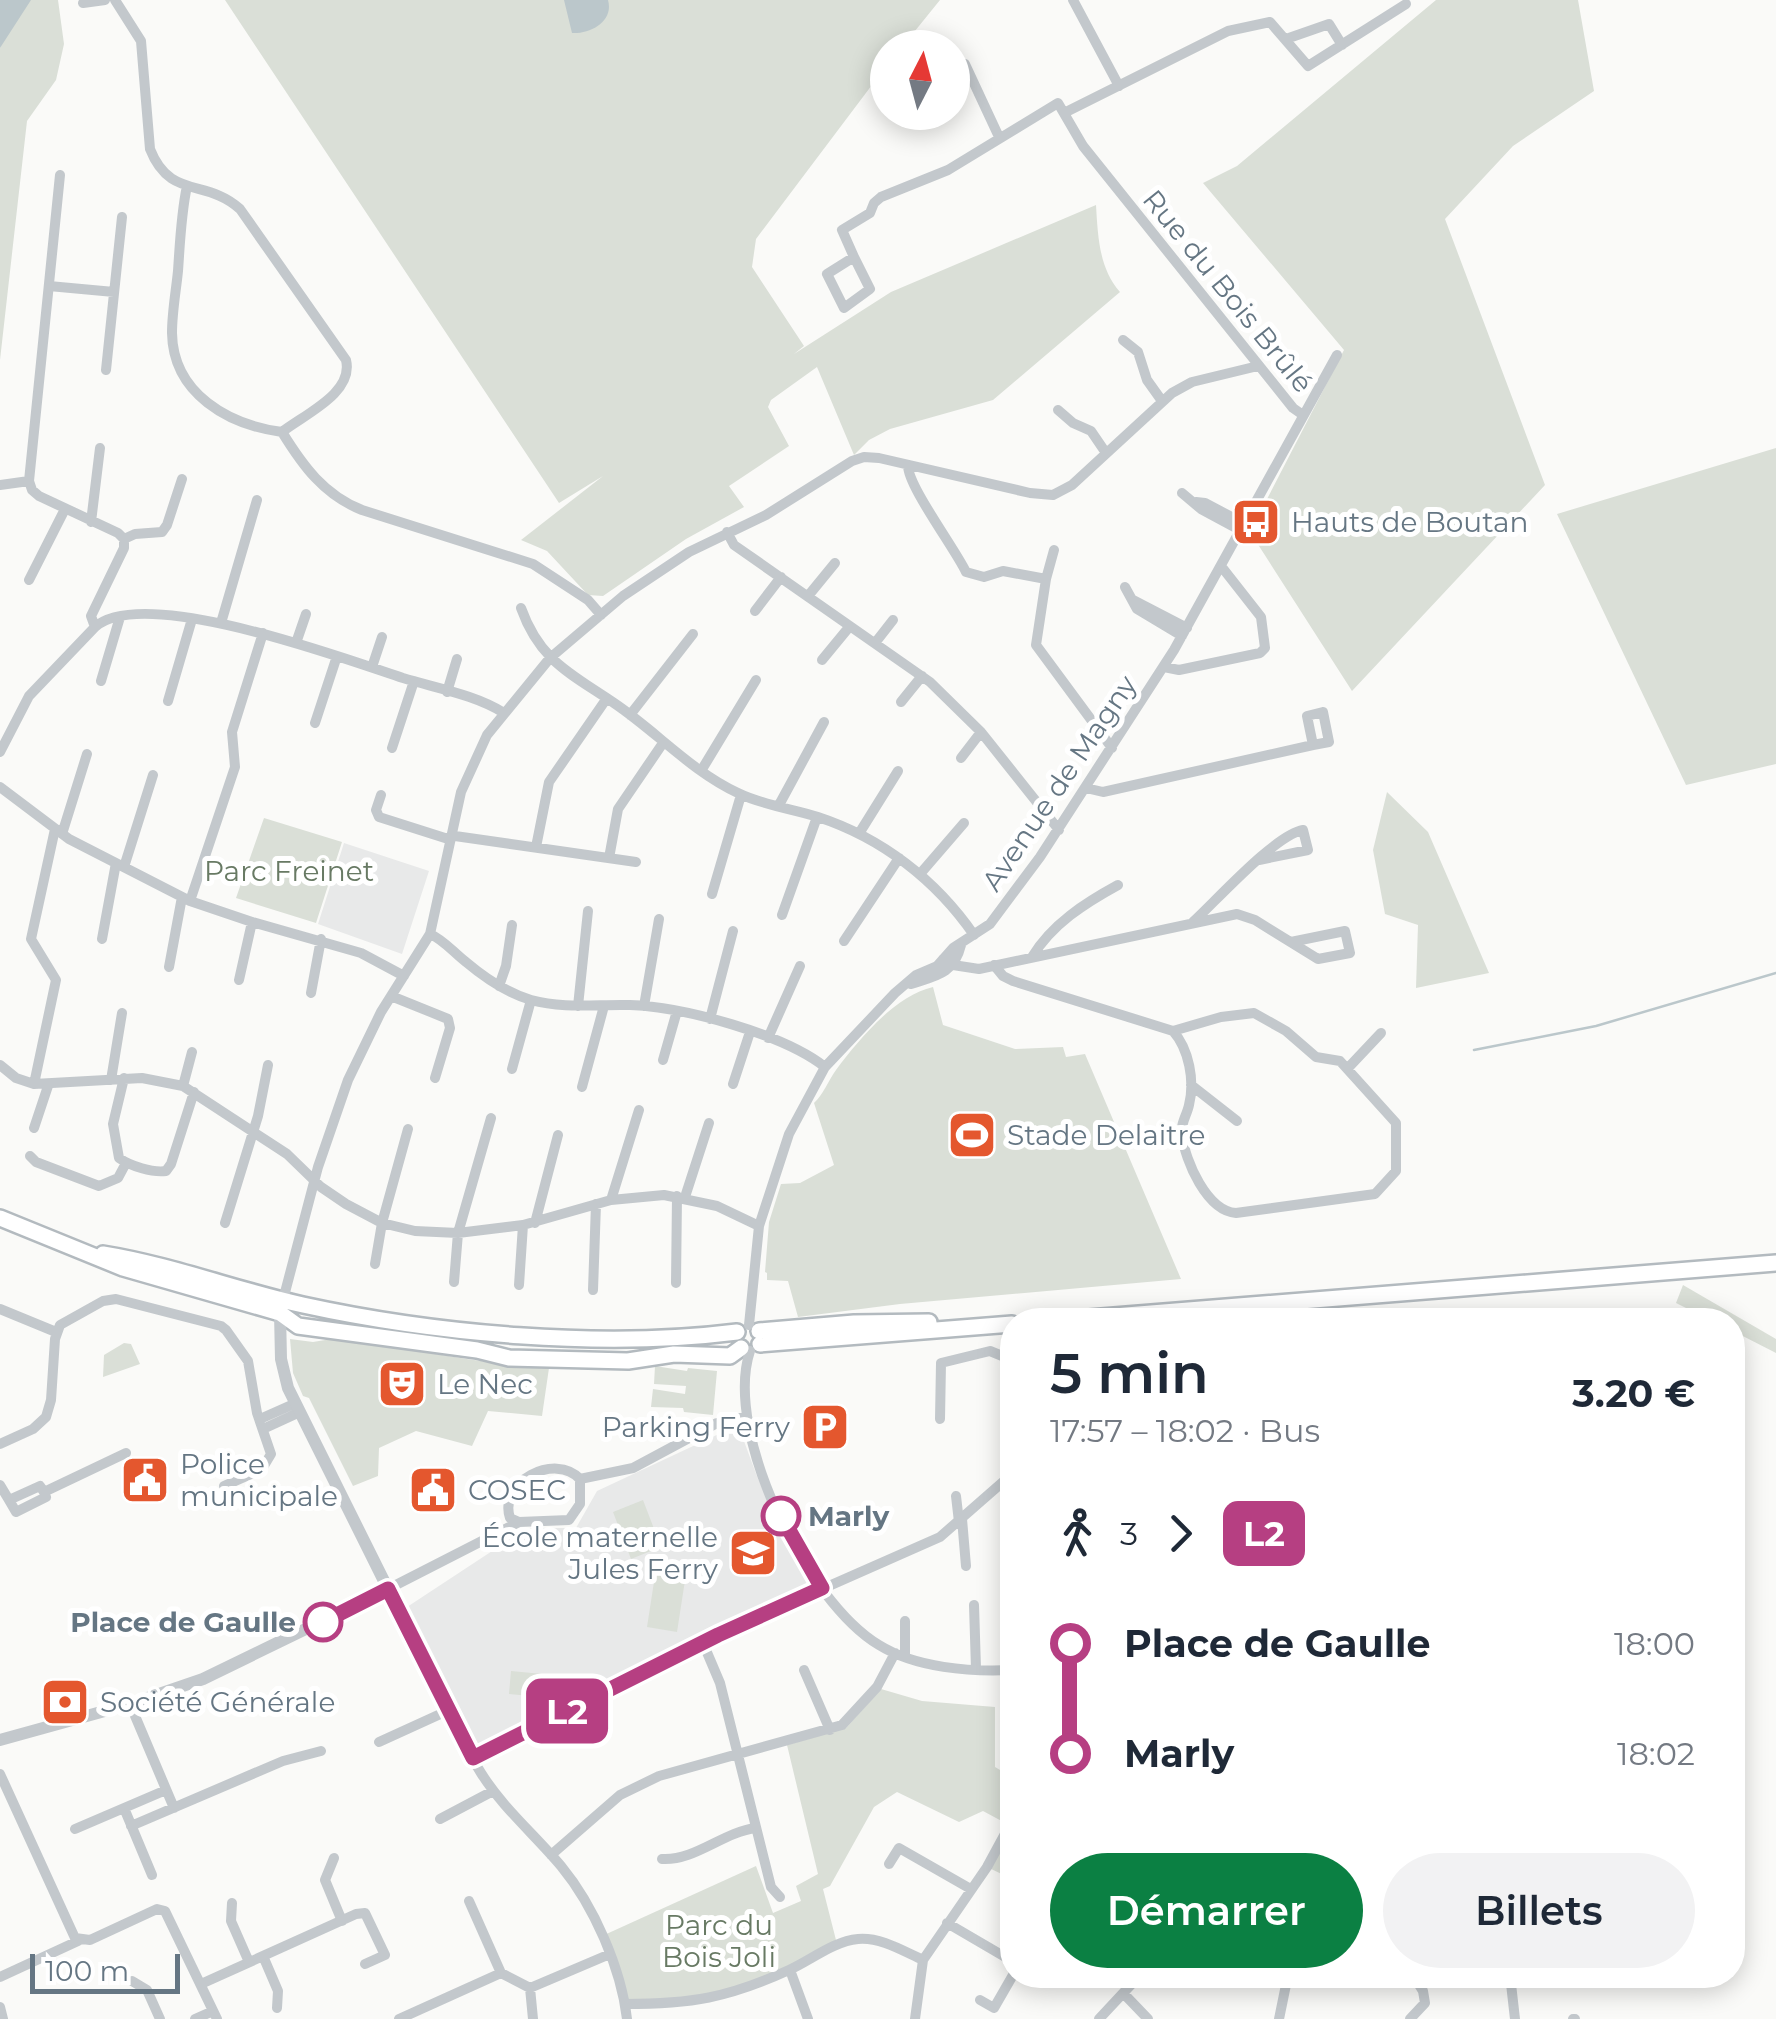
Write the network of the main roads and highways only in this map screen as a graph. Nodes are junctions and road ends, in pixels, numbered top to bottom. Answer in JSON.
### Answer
{"nodes":[{"id":1,"x":0,"y":1218,"type":"edge"},
{"id":2,"x":1776,"y":1264,"type":"edge"},
{"id":3,"x":281,"y":1306,"type":"junction"},
{"id":4,"x":1217,"y":1308,"type":"edge"},
{"id":5,"x":1000,"y":1324,"type":"edge"},
{"id":6,"x":749,"y":1338,"type":"junction"}],
"edges":[{"from":1,"to":3,"type":"main road"},
{"from":2,"to":4,"type":"main road"},
{"from":3,"to":6,"type":"main road"},
{"from":3,"to":6,"type":"main road"},
{"from":5,"to":6,"type":"main road"}]}
